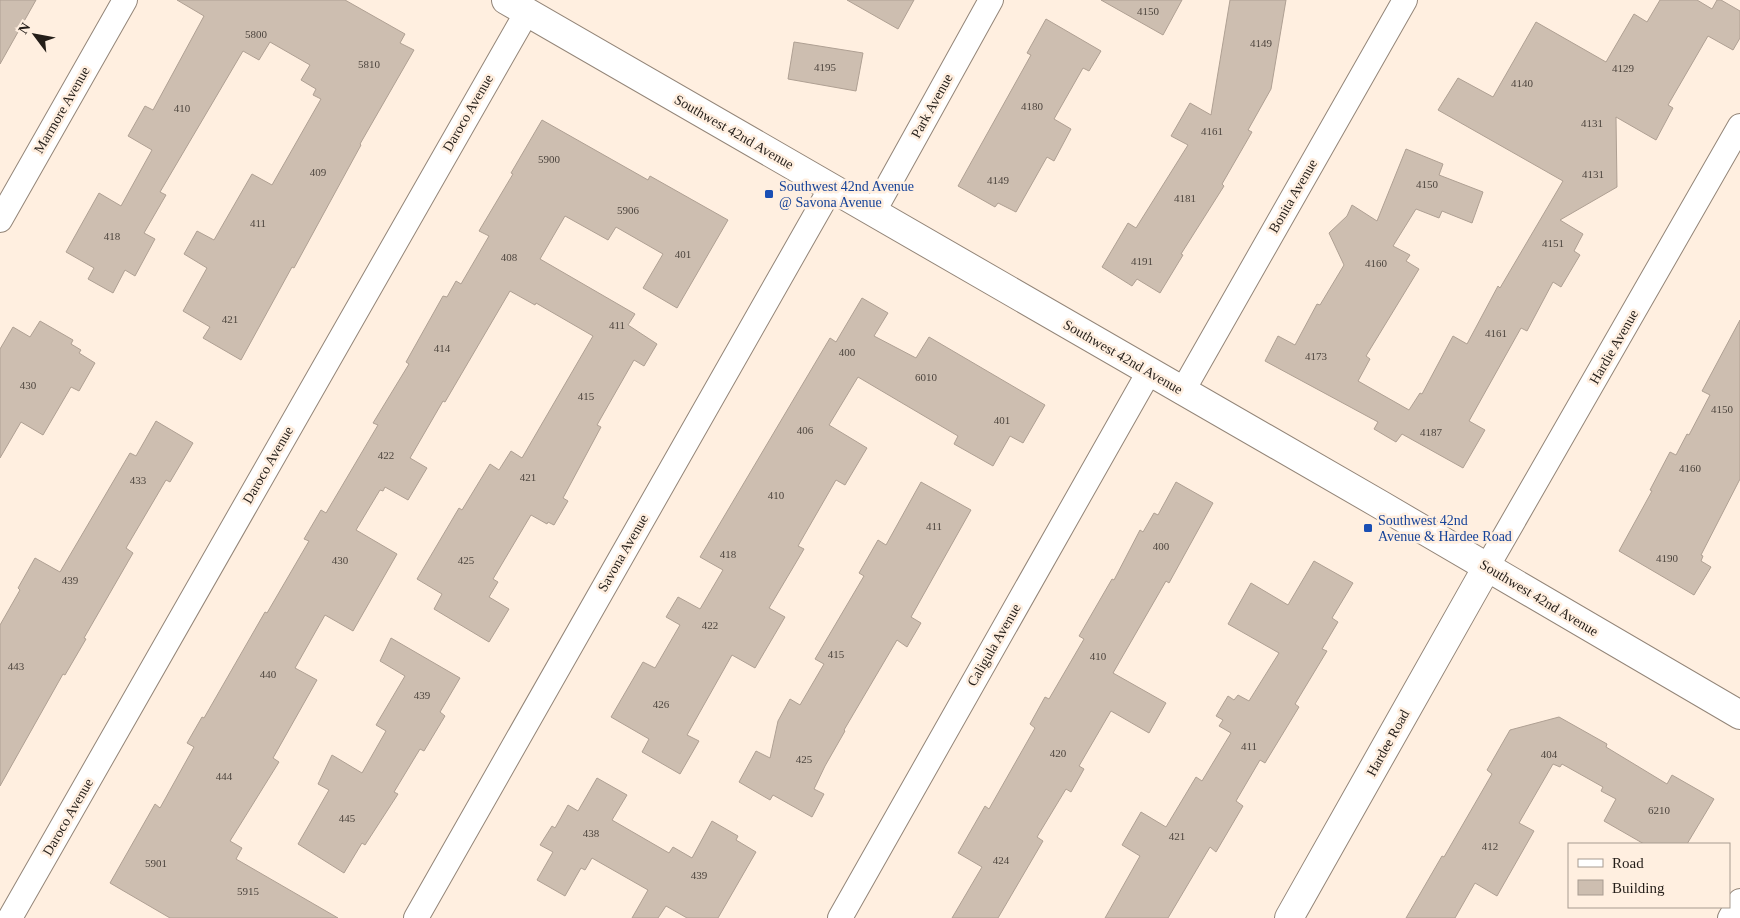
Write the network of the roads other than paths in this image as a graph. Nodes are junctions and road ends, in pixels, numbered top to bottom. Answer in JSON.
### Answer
{"nodes":[{"id":1,"x":125,"y":0,"type":"edge"},
{"id":2,"x":991,"y":0,"type":"edge"},
{"id":3,"x":1405,"y":0,"type":"edge"},
{"id":4,"x":517,"y":6,"type":"edge"},
{"id":5,"x":1740,"y":126,"type":"edge"},
{"id":6,"x":831,"y":188,"type":"junction"},
{"id":7,"x":873,"y":212,"type":"junction"},
{"id":8,"x":0,"y":220,"type":"edge"},
{"id":9,"x":1149,"y":372,"type":"junction"},
{"id":10,"x":1182,"y":392,"type":"junction"},
{"id":11,"x":1487,"y":567,"type":"junction"},
{"id":12,"x":1740,"y":716,"type":"edge"},
{"id":13,"x":1740,"y":901,"type":"edge"},
{"id":14,"x":0,"y":914,"type":"edge"},
{"id":15,"x":8,"y":918,"type":"edge"},
{"id":16,"x":416,"y":918,"type":"edge"},
{"id":17,"x":840,"y":918,"type":"edge"},
{"id":18,"x":1289,"y":918,"type":"edge"},
{"id":19,"x":1730,"y":918,"type":"edge"}],
"edges":[{"from":1,"to":8,"type":"street","name":"Marmore Avenue"},
{"from":2,"to":7,"type":"street","name":"Park Avenue"},
{"from":3,"to":10,"type":"street","name":"Bonita Avenue"},
{"from":4,"to":6,"type":"main road","name":"Southwest 42nd Avenue"},
{"from":4,"to":15,"type":"street","name":"Daroco Avenue"},
{"from":5,"to":11,"type":"street","name":"Hardie Avenue"},
{"from":6,"to":7,"type":"main road","name":"Southwest 42nd Avenue"},
{"from":6,"to":16,"type":"street","name":"Savona Avenue"},
{"from":7,"to":9,"type":"main road","name":"Southwest 42nd Avenue"},
{"from":9,"to":10,"type":"main road","name":"Southwest 42nd Avenue"},
{"from":9,"to":17,"type":"street","name":"Caligula Avenue"},
{"from":10,"to":11,"type":"main road","name":"Southwest 42nd Avenue"},
{"from":11,"to":12,"type":"main road","name":"Southwest 42nd Avenue"},
{"from":11,"to":18,"type":"main road","name":"Hardee Road"},
{"from":13,"to":19,"type":"street"},
{"from":14,"to":15,"type":"street"}]}
